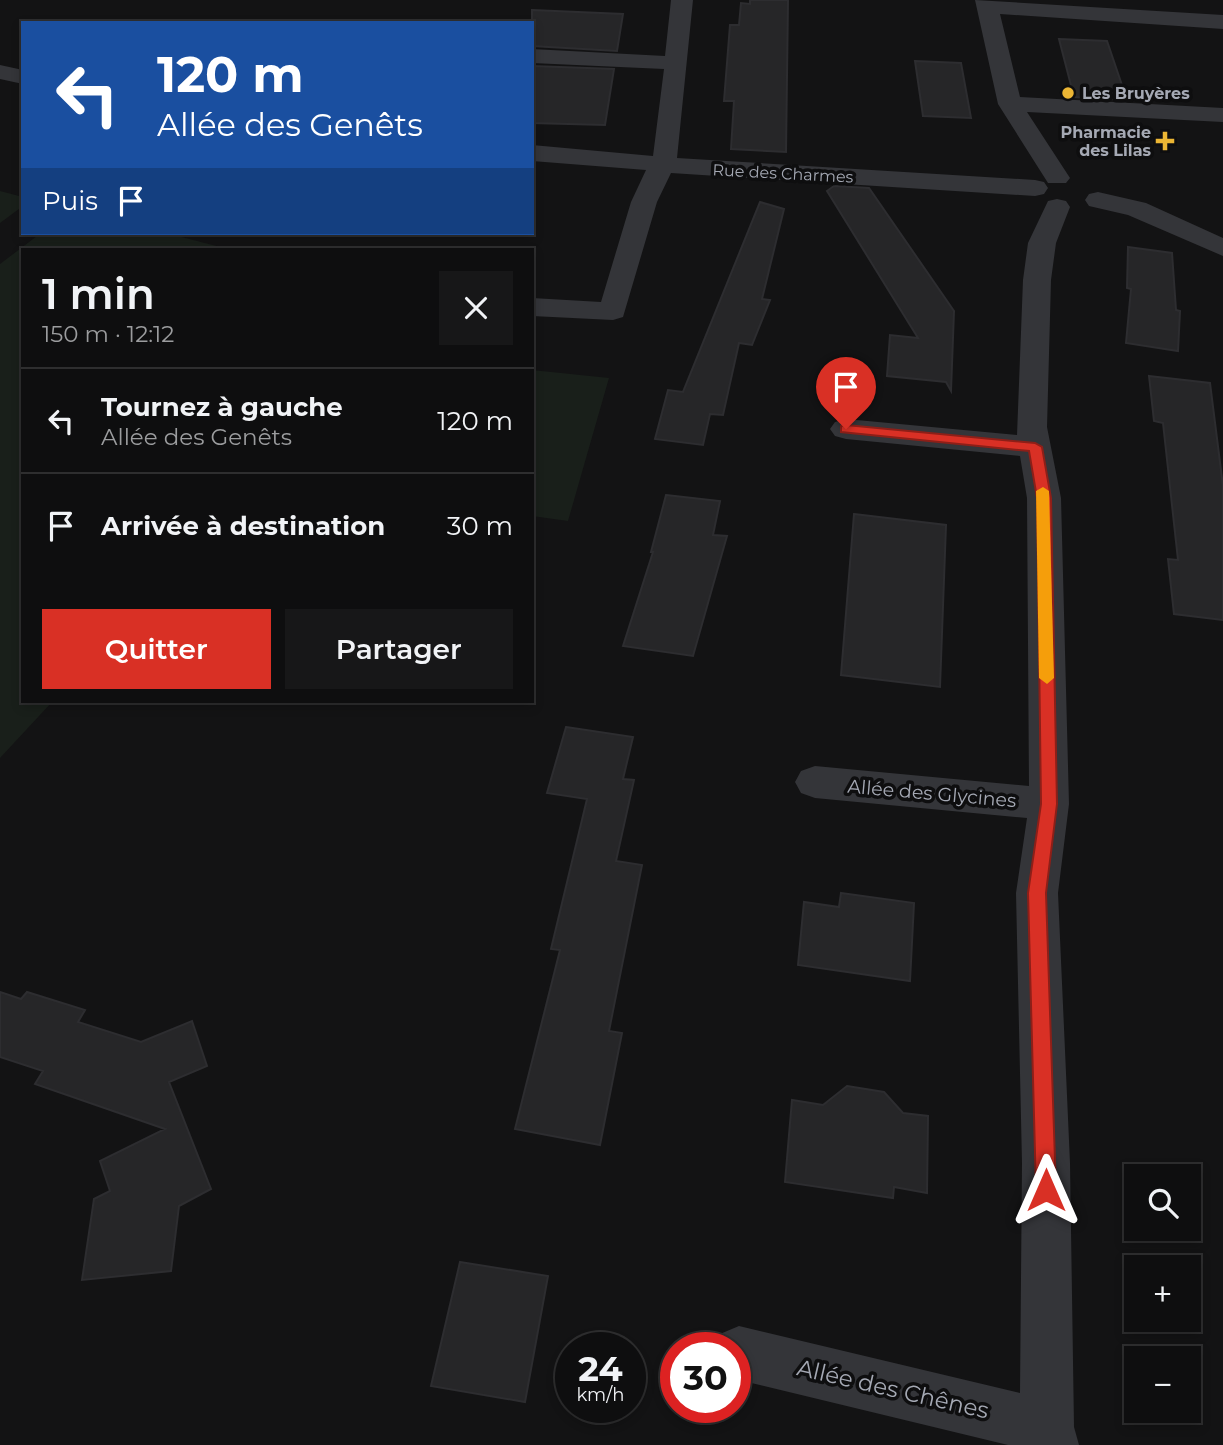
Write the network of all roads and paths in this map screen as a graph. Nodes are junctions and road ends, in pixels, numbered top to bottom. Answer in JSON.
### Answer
{"nodes":[{"id":1,"x":682,"y":0,"type":"edge"},
{"id":2,"x":987,"y":4,"type":"edge"},
{"id":3,"x":1223,"y":22,"type":"edge"},
{"id":4,"x":534,"y":56,"type":"edge"},
{"id":5,"x":676,"y":63,"type":"junction"},
{"id":6,"x":0,"y":72,"type":"edge"},
{"id":7,"x":21,"y":77,"type":"edge"},
{"id":8,"x":1010,"y":104,"type":"junction"},
{"id":9,"x":1223,"y":115,"type":"edge"},
{"id":10,"x":534,"y":152,"type":"edge"},
{"id":11,"x":663,"y":165,"type":"junction"},
{"id":12,"x":1050,"y":191,"type":"junction"},
{"id":13,"x":1223,"y":248,"type":"edge"},
{"id":14,"x":534,"y":307,"type":"edge"},
{"id":15,"x":846,"y":429,"type":"dead end"},
{"id":16,"x":1035,"y":447,"type":"junction"},
{"id":17,"x":815,"y":782,"type":"dead end"},
{"id":18,"x":1049,"y":804,"type":"junction"},
{"id":19,"x":751,"y":1356,"type":"edge"},
{"id":20,"x":1049,"y":1436,"type":"edge"}],
"edges":[{"from":1,"to":5,"type":"street"},
{"from":2,"to":3,"type":"street"},
{"from":2,"to":8,"type":"street"},
{"from":4,"to":5,"type":"street"},
{"from":5,"to":11,"type":"street"},
{"from":6,"to":7,"type":"street"},
{"from":8,"to":9,"type":"street"},
{"from":8,"to":12,"type":"street"},
{"from":10,"to":11,"type":"street","name":"Rue des Charmes"},
{"from":11,"to":12,"type":"street","name":"Rue des Charmes"},
{"from":11,"to":14,"type":"street"},
{"from":12,"to":13,"type":"street","name":"Rue des Charmes"},
{"from":12,"to":16,"type":"street"},
{"from":15,"to":16,"type":"street"},
{"from":16,"to":18,"type":"street"},
{"from":17,"to":18,"type":"street","name":"Allée des Glycines"},
{"from":18,"to":20,"type":"street"},
{"from":19,"to":20,"type":"street","name":"Allée des Chênes"}]}
